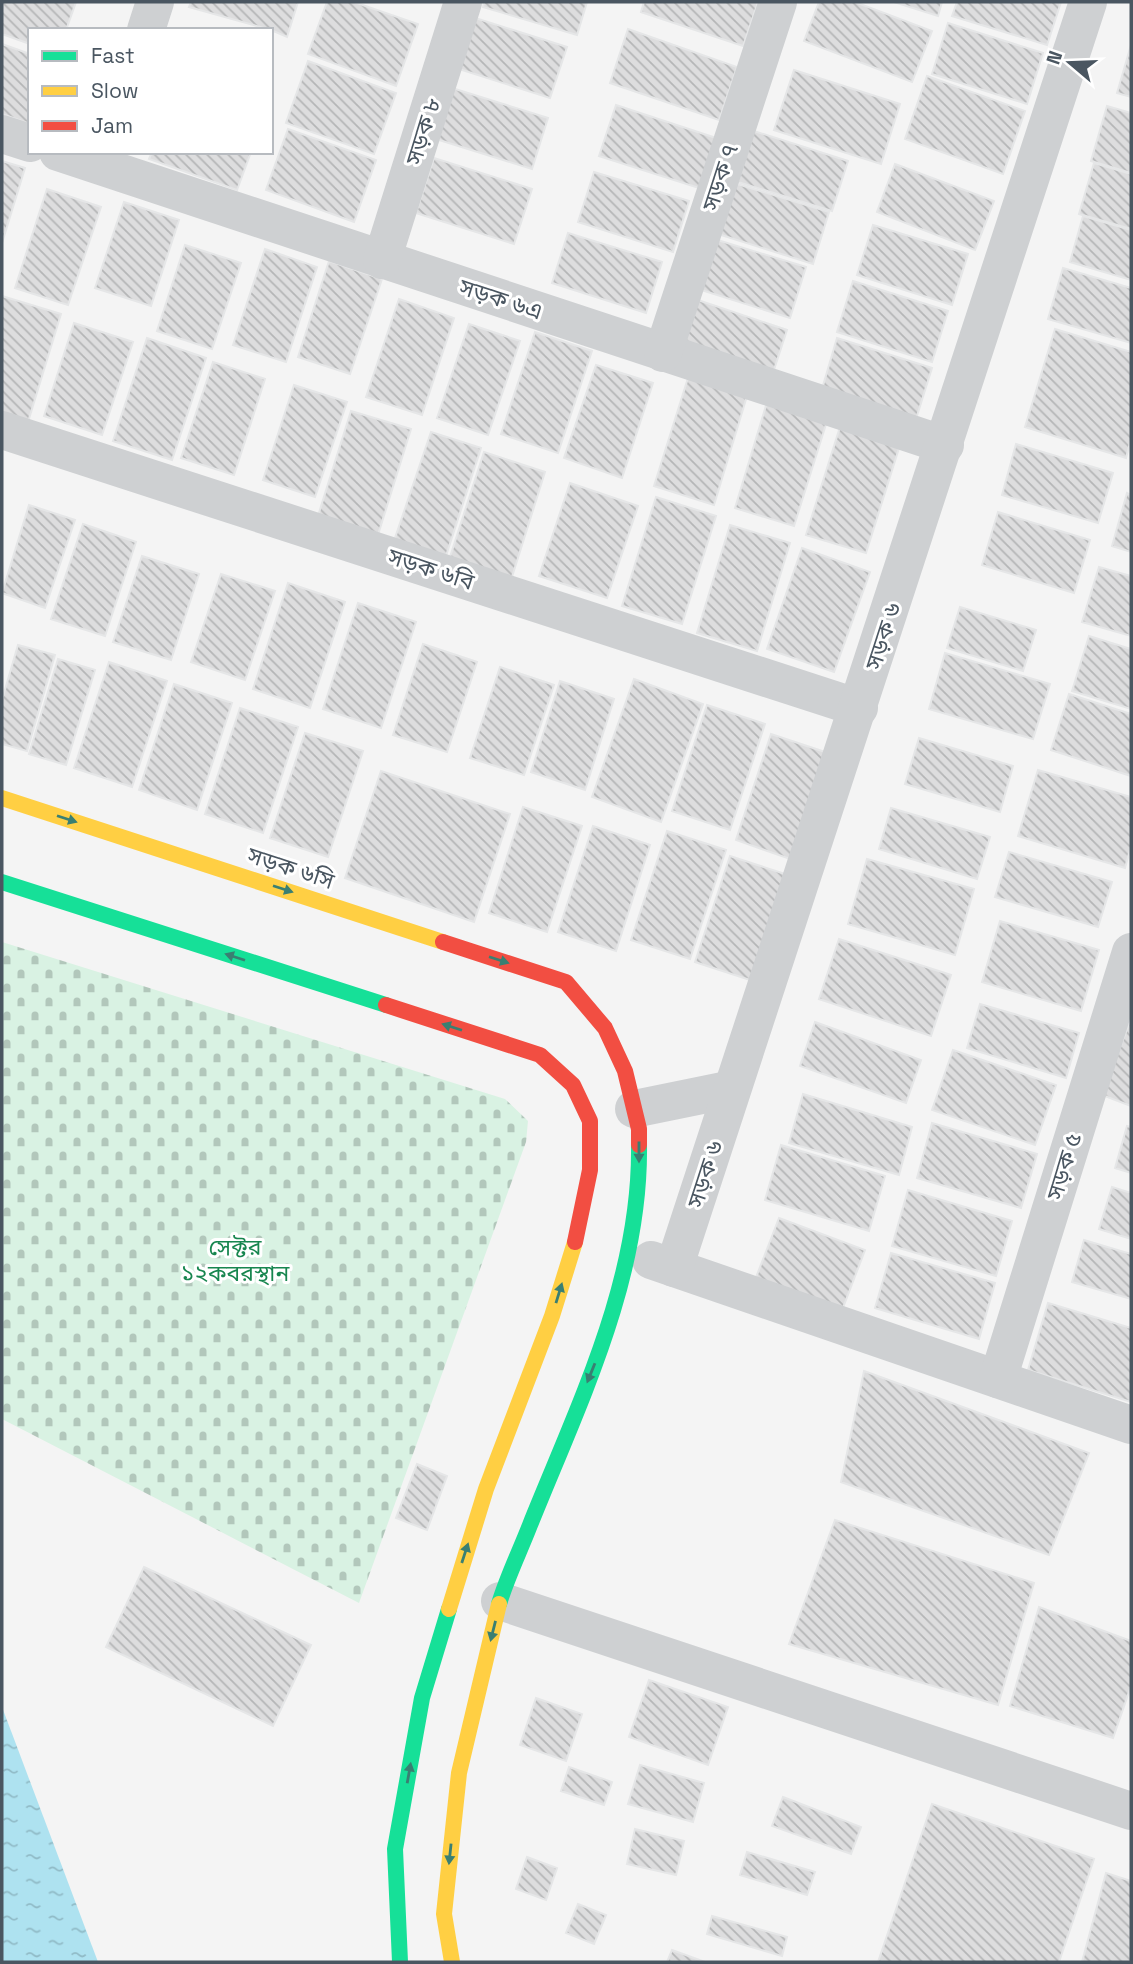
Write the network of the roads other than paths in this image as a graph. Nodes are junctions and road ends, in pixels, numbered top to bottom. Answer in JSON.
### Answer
{"nodes":[{"id":1,"x":155,"y":2,"type":"edge"},
{"id":2,"x":463,"y":2,"type":"edge"},
{"id":3,"x":778,"y":2,"type":"edge"},
{"id":4,"x":1088,"y":2,"type":"edge"},
{"id":5,"x":147,"y":28,"type":"edge"},
{"id":6,"x":2,"y":134,"type":"edge"},
{"id":7,"x":28,"y":142,"type":"edge"},
{"id":8,"x":70,"y":154,"type":"edge"},
{"id":9,"x":105,"y":160,"type":"edge"},
{"id":10,"x":383,"y":260,"type":"junction"},
{"id":11,"x":663,"y":353,"type":"junction"},
{"id":12,"x":2,"y":430,"type":"edge"},
{"id":13,"x":944,"y":445,"type":"junction"},
{"id":14,"x":859,"y":708,"type":"junction"},
{"id":15,"x":2,"y":798,"type":"edge"},
{"id":16,"x":2,"y":882,"type":"edge"},
{"id":17,"x":1131,"y":952,"type":"edge"},
{"id":18,"x":732,"y":1089,"type":"junction"},
{"id":19,"x":634,"y":1109,"type":"junction"},
{"id":20,"x":629,"y":1253,"type":"junction"},
{"id":21,"x":674,"y":1268,"type":"junction"},
{"id":22,"x":998,"y":1379,"type":"junction"},
{"id":23,"x":1131,"y":1425,"type":"edge"},
{"id":24,"x":500,"y":1601,"type":"junction"},
{"id":25,"x":1131,"y":1811,"type":"edge"},
{"id":26,"x":400,"y":1962,"type":"edge"},
{"id":27,"x":452,"y":1962,"type":"edge"}],
"edges":[{"from":1,"to":5,"type":"street"},
{"from":2,"to":10,"type":"street","name":"সড়ক ৮"},
{"from":3,"to":11,"type":"street","name":"সড়ক ৭"},
{"from":4,"to":13,"type":"street","name":"সড়ক ৬"},
{"from":6,"to":7,"type":"street"},
{"from":8,"to":9,"type":"street","name":"সড়ক ৬এ"},
{"from":9,"to":10,"type":"street","name":"সড়ক ৬এ"},
{"from":10,"to":11,"type":"street","name":"সড়ক ৬এ"},
{"from":11,"to":13,"type":"street","name":"সড়ক ৬এ"},
{"from":12,"to":14,"type":"street","name":"সড়ক ৬বি"},
{"from":13,"to":14,"type":"street","name":"সড়ক ৬"},
{"from":14,"to":18,"type":"street","name":"সড়ক ৬"},
{"from":15,"to":19,"type":"street","name":"সড়ক ৬সি","one_way":true},
{"from":26,"to":16,"type":"street","one_way":true},
{"from":17,"to":22,"type":"street","name":"সড়ক ৫"},
{"from":18,"to":19,"type":"street"},
{"from":18,"to":21,"type":"street","name":"সড়ক ৬"},
{"from":19,"to":20,"type":"street","one_way":true},
{"from":20,"to":21,"type":"street"},
{"from":20,"to":24,"type":"street","one_way":true},
{"from":21,"to":22,"type":"street"},
{"from":22,"to":23,"type":"street"},
{"from":24,"to":25,"type":"street"},
{"from":24,"to":27,"type":"street","one_way":true}]}
